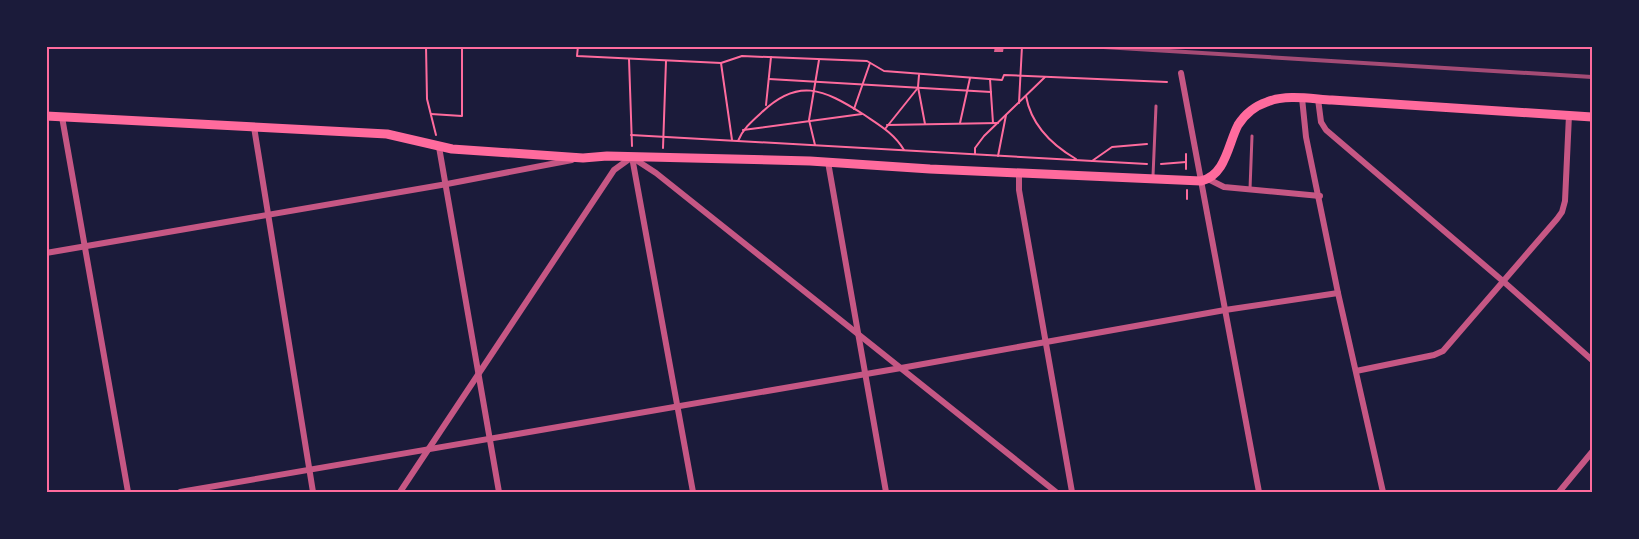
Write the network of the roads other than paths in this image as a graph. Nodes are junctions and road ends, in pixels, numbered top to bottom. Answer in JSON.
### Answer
{"nodes":[{"id":1,"x":1181,"y":73,"type":"dead end"},
{"id":2,"x":1302,"y":98,"type":"junction"},
{"id":3,"x":1318,"y":99,"type":"junction"},
{"id":4,"x":1156,"y":106,"type":"dead end"},
{"id":5,"x":1569,"y":115,"type":"junction"},
{"id":6,"x":46,"y":116,"type":"edge"},
{"id":7,"x":62,"y":117,"type":"junction"},
{"id":8,"x":1593,"y":117,"type":"edge"},
{"id":9,"x":254,"y":127,"type":"junction"},
{"id":10,"x":1252,"y":136,"type":"dead end"},
{"id":11,"x":439,"y":147,"type":"junction"},
{"id":12,"x":632,"y":157,"type":"junction"},
{"id":13,"x":583,"y":158,"type":"junction"},
{"id":14,"x":828,"y":162,"type":"junction"},
{"id":15,"x":1019,"y":172,"type":"junction"},
{"id":16,"x":1153,"y":178,"type":"junction"},
{"id":17,"x":1205,"y":180,"type":"junction"},
{"id":18,"x":447,"y":184,"type":"junction"},
{"id":19,"x":1250,"y":189,"type":"junction"},
{"id":20,"x":1320,"y":196,"type":"junction"},
{"id":21,"x":267,"y":214,"type":"junction"},
{"id":22,"x":85,"y":246,"type":"junction"},
{"id":23,"x":46,"y":253,"type":"edge"},
{"id":24,"x":1503,"y":282,"type":"junction"},
{"id":25,"x":1338,"y":293,"type":"junction"},
{"id":26,"x":1225,"y":310,"type":"junction"},
{"id":27,"x":856,"y":332,"type":"junction"},
{"id":28,"x":1045,"y":343,"type":"junction"},
{"id":29,"x":1593,"y":360,"type":"edge"},
{"id":30,"x":901,"y":368,"type":"junction"},
{"id":31,"x":1356,"y":371,"type":"junction"},
{"id":32,"x":480,"y":373,"type":"junction"},
{"id":33,"x":864,"y":374,"type":"junction"},
{"id":34,"x":678,"y":406,"type":"junction"},
{"id":35,"x":490,"y":439,"type":"junction"},
{"id":36,"x":428,"y":449,"type":"junction"},
{"id":37,"x":1593,"y":452,"type":"edge"},
{"id":38,"x":309,"y":470,"type":"junction"},
{"id":39,"x":128,"y":492,"type":"edge"},
{"id":40,"x":180,"y":492,"type":"edge"},
{"id":41,"x":314,"y":492,"type":"edge"},
{"id":42,"x":400,"y":492,"type":"edge"},
{"id":43,"x":499,"y":492,"type":"edge"},
{"id":44,"x":693,"y":492,"type":"edge"},
{"id":45,"x":886,"y":492,"type":"edge"},
{"id":46,"x":1056,"y":492,"type":"edge"},
{"id":47,"x":1072,"y":492,"type":"edge"},
{"id":48,"x":1259,"y":492,"type":"edge"},
{"id":49,"x":1383,"y":492,"type":"edge"},
{"id":50,"x":1559,"y":492,"type":"edge"}],
"edges":[{"from":1,"to":17,"type":"street"},
{"from":2,"to":3,"type":"main road"},
{"from":2,"to":17,"type":"main road"},
{"from":2,"to":20,"type":"street"},
{"from":3,"to":5,"type":"main road"},
{"from":3,"to":24,"type":"street"},
{"from":4,"to":16,"type":"lane"},
{"from":5,"to":8,"type":"main road"},
{"from":5,"to":24,"type":"street"},
{"from":6,"to":7,"type":"main road"},
{"from":7,"to":9,"type":"main road"},
{"from":7,"to":22,"type":"street"},
{"from":9,"to":11,"type":"main road"},
{"from":9,"to":21,"type":"street"},
{"from":10,"to":19,"type":"lane"},
{"from":11,"to":13,"type":"main road"},
{"from":11,"to":18,"type":"street"},
{"from":12,"to":13,"type":"main road"},
{"from":12,"to":14,"type":"main road"},
{"from":12,"to":27,"type":"street"},
{"from":12,"to":32,"type":"street"},
{"from":12,"to":34,"type":"street"},
{"from":13,"to":18,"type":"street"},
{"from":14,"to":15,"type":"main road"},
{"from":14,"to":27,"type":"street"},
{"from":15,"to":16,"type":"main road"},
{"from":15,"to":28,"type":"street"},
{"from":16,"to":17,"type":"main road"},
{"from":17,"to":19,"type":"street"},
{"from":17,"to":26,"type":"street"},
{"from":18,"to":21,"type":"street"},
{"from":18,"to":32,"type":"street"},
{"from":19,"to":20,"type":"street"},
{"from":20,"to":25,"type":"street"},
{"from":21,"to":22,"type":"street"},
{"from":21,"to":38,"type":"street"},
{"from":22,"to":23,"type":"street"},
{"from":22,"to":39,"type":"street"},
{"from":24,"to":29,"type":"street"},
{"from":24,"to":31,"type":"street"},
{"from":25,"to":26,"type":"street"},
{"from":25,"to":31,"type":"street"},
{"from":26,"to":28,"type":"street"},
{"from":26,"to":48,"type":"street"},
{"from":27,"to":30,"type":"street"},
{"from":27,"to":33,"type":"street"},
{"from":28,"to":30,"type":"street"},
{"from":28,"to":47,"type":"street"},
{"from":30,"to":33,"type":"street"},
{"from":30,"to":46,"type":"street"},
{"from":31,"to":49,"type":"street"},
{"from":32,"to":35,"type":"street"},
{"from":32,"to":36,"type":"street"},
{"from":33,"to":34,"type":"street"},
{"from":33,"to":45,"type":"street"},
{"from":34,"to":35,"type":"street"},
{"from":34,"to":44,"type":"street"},
{"from":35,"to":36,"type":"street"},
{"from":35,"to":43,"type":"street"},
{"from":36,"to":38,"type":"street"},
{"from":36,"to":42,"type":"street"},
{"from":37,"to":50,"type":"street"},
{"from":38,"to":40,"type":"street"},
{"from":38,"to":41,"type":"street"}]}
